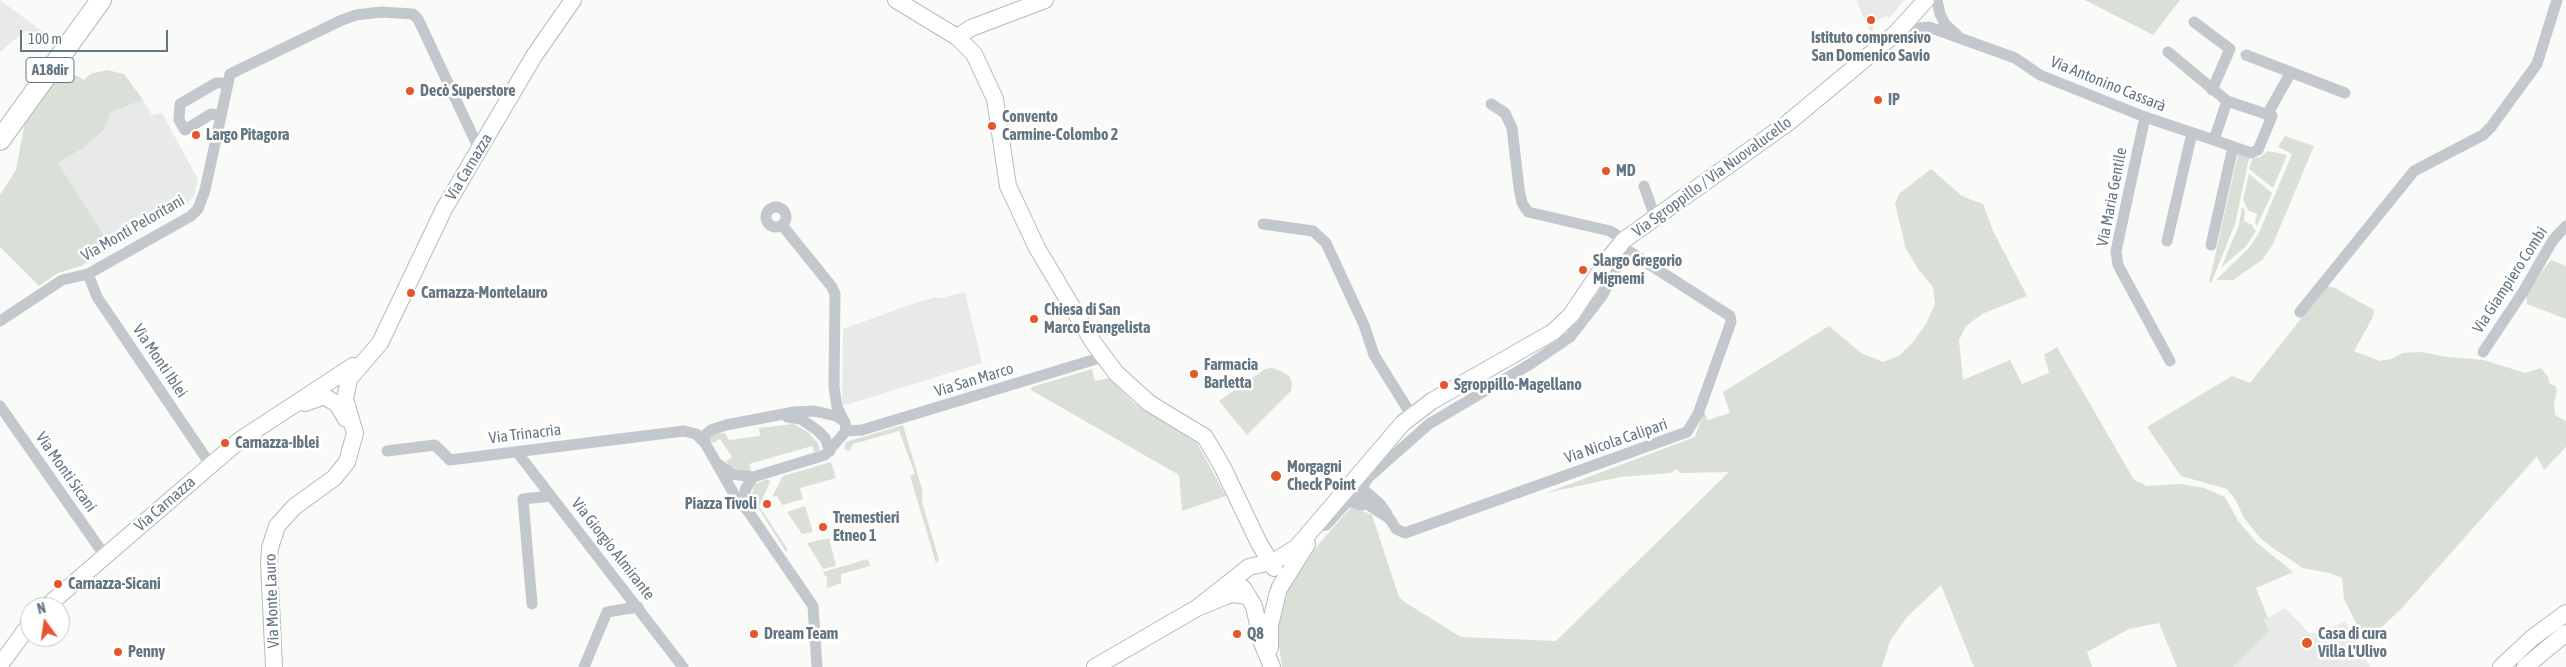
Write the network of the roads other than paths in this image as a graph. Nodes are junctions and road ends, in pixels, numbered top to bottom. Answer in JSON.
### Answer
{"nodes":[{"id":1,"x":84,"y":0,"type":"edge"},
{"id":2,"x":100,"y":0,"type":"edge"},
{"id":3,"x":573,"y":0,"type":"edge"},
{"id":4,"x":896,"y":0,"type":"edge"},
{"id":5,"x":1045,"y":0,"type":"edge"},
{"id":6,"x":1937,"y":0,"type":"edge"},
{"id":7,"x":2557,"y":0,"type":"edge"},
{"id":8,"x":1923,"y":4,"type":"edge"},
{"id":9,"x":1940,"y":14,"type":"junction"},
{"id":10,"x":2194,"y":22,"type":"dead end"},
{"id":11,"x":1929,"y":27,"type":"junction"},
{"id":12,"x":1900,"y":30,"type":"junction"},
{"id":13,"x":958,"y":37,"type":"junction"},
{"id":14,"x":1965,"y":40,"type":"junction"},
{"id":15,"x":2168,"y":52,"type":"dead end"},
{"id":16,"x":2246,"y":55,"type":"dead end"},
{"id":17,"x":2291,"y":72,"type":"junction"},
{"id":18,"x":228,"y":83,"type":"junction"},
{"id":19,"x":2212,"y":90,"type":"junction"},
{"id":20,"x":2345,"y":93,"type":"dead end"},
{"id":21,"x":2227,"y":101,"type":"junction"},
{"id":22,"x":1491,"y":104,"type":"dead end"},
{"id":23,"x":2267,"y":114,"type":"junction"},
{"id":24,"x":221,"y":115,"type":"junction"},
{"id":25,"x":0,"y":116,"type":"edge"},
{"id":26,"x":2145,"y":117,"type":"junction"},
{"id":27,"x":2192,"y":133,"type":"junction"},
{"id":28,"x":0,"y":140,"type":"edge"},
{"id":29,"x":2214,"y":140,"type":"junction"},
{"id":30,"x":2233,"y":147,"type":"junction"},
{"id":31,"x":479,"y":149,"type":"junction"},
{"id":32,"x":1644,"y":186,"type":"dead end"},
{"id":33,"x":1655,"y":217,"type":"junction"},
{"id":34,"x":1263,"y":224,"type":"dead end"},
{"id":35,"x":782,"y":225,"type":"dead end"},
{"id":36,"x":2566,"y":226,"type":"edge"},
{"id":37,"x":2167,"y":241,"type":"dead end"},
{"id":38,"x":2211,"y":245,"type":"dead end"},
{"id":39,"x":1621,"y":248,"type":"junction"},
{"id":40,"x":88,"y":274,"type":"junction"},
{"id":41,"x":2300,"y":312,"type":"dead end"},
{"id":42,"x":0,"y":321,"type":"edge"},
{"id":43,"x":380,"y":343,"type":"junction"},
{"id":44,"x":2484,"y":352,"type":"dead end"},
{"id":45,"x":1103,"y":356,"type":"junction"},
{"id":46,"x":2170,"y":361,"type":"dead end"},
{"id":47,"x":834,"y":387,"type":"junction"},
{"id":48,"x":0,"y":406,"type":"edge"},
{"id":49,"x":289,"y":409,"type":"junction"},
{"id":50,"x":814,"y":411,"type":"junction"},
{"id":51,"x":1412,"y":416,"type":"junction"},
{"id":52,"x":781,"y":417,"type":"junction"},
{"id":53,"x":843,"y":419,"type":"junction"},
{"id":54,"x":726,"y":425,"type":"junction"},
{"id":55,"x":850,"y":430,"type":"junction"},
{"id":56,"x":675,"y":432,"type":"junction"},
{"id":57,"x":705,"y":442,"type":"junction"},
{"id":58,"x":351,"y":449,"type":"junction"},
{"id":59,"x":387,"y":451,"type":"dead end"},
{"id":60,"x":830,"y":451,"type":"junction"},
{"id":61,"x":517,"y":452,"type":"junction"},
{"id":62,"x":210,"y":464,"type":"junction"},
{"id":63,"x":718,"y":464,"type":"junction"},
{"id":64,"x":1364,"y":475,"type":"junction"},
{"id":65,"x":753,"y":477,"type":"junction"},
{"id":66,"x":1345,"y":490,"type":"junction"},
{"id":67,"x":551,"y":496,"type":"junction"},
{"id":68,"x":1373,"y":508,"type":"junction"},
{"id":69,"x":748,"y":511,"type":"junction"},
{"id":70,"x":1326,"y":512,"type":"junction"},
{"id":71,"x":1244,"y":516,"type":"junction"},
{"id":72,"x":1390,"y":519,"type":"junction"},
{"id":73,"x":1318,"y":528,"type":"junction"},
{"id":74,"x":1258,"y":543,"type":"junction"},
{"id":75,"x":1296,"y":546,"type":"junction"},
{"id":76,"x":105,"y":556,"type":"junction"},
{"id":77,"x":1269,"y":564,"type":"junction"},
{"id":78,"x":1246,"y":570,"type":"junction"},
{"id":79,"x":1279,"y":589,"type":"junction"},
{"id":80,"x":58,"y":597,"type":"edge"},
{"id":81,"x":1249,"y":597,"type":"junction"},
{"id":82,"x":532,"y":604,"type":"dead end"},
{"id":83,"x":638,"y":607,"type":"junction"},
{"id":84,"x":1197,"y":608,"type":"junction"},
{"id":85,"x":2566,"y":613,"type":"edge"},
{"id":86,"x":2566,"y":633,"type":"edge"},
{"id":87,"x":20,"y":638,"type":"edge"},
{"id":88,"x":0,"y":665,"type":"edge"},
{"id":89,"x":1271,"y":665,"type":"edge"},
{"id":90,"x":274,"y":667,"type":"edge"},
{"id":91,"x":584,"y":667,"type":"edge"},
{"id":92,"x":683,"y":667,"type":"edge"},
{"id":93,"x":817,"y":667,"type":"edge"},
{"id":94,"x":1095,"y":667,"type":"edge"},
{"id":95,"x":2501,"y":667,"type":"edge"},
{"id":96,"x":2525,"y":667,"type":"edge"}],
"edges":[{"from":1,"to":25,"type":"highway","number":"A18dir"},
{"from":2,"to":28,"type":"highway","number":"A18dir"},
{"from":3,"to":31,"type":"main road","name":"Via Carnazza"},
{"from":4,"to":13,"type":"main road"},
{"from":5,"to":13,"type":"main road"},
{"from":6,"to":9,"type":"street"},
{"from":7,"to":41,"type":"street"},
{"from":8,"to":9,"type":"street"},
{"from":8,"to":11,"type":"street"},
{"from":8,"to":12,"type":"main road","name":"Via Sgroppillo / Via Nuovalucello"},
{"from":9,"to":14,"type":"street"},
{"from":10,"to":19,"type":"street"},
{"from":11,"to":12,"type":"street"},
{"from":11,"to":14,"type":"street","name":"Via Antonino Cassarà"},
{"from":12,"to":33,"type":"main road","name":"Via Sgroppillo / Via Nuovalucello"},
{"from":13,"to":45,"type":"main road"},
{"from":14,"to":26,"type":"street","name":"Via Antonino Cassarà"},
{"from":15,"to":19,"type":"street"},
{"from":16,"to":17,"type":"street"},
{"from":17,"to":20,"type":"street"},
{"from":17,"to":23,"type":"street"},
{"from":18,"to":24,"type":"street","name":"Via Monti Peloritani"},
{"from":18,"to":24,"type":"street"},
{"from":18,"to":31,"type":"street","name":"Via Monti Peloritani"},
{"from":19,"to":21,"type":"street"},
{"from":21,"to":23,"type":"street"},
{"from":21,"to":29,"type":"street"},
{"from":22,"to":39,"type":"street"},
{"from":23,"to":30,"type":"street","name":"Via Antonino Cassarà"},
{"from":24,"to":40,"type":"street","name":"Via Monti Peloritani"},
{"from":26,"to":27,"type":"street","name":"Via Antonino Cassarà"},
{"from":26,"to":46,"type":"street","name":"Via Maria Gentile"},
{"from":27,"to":29,"type":"street","name":"Via Antonino Cassarà"},
{"from":27,"to":37,"type":"street"},
{"from":29,"to":30,"type":"street","name":"Via Antonino Cassarà"},
{"from":30,"to":38,"type":"street"},
{"from":31,"to":43,"type":"main road","name":"Via Carnazza"},
{"from":32,"to":33,"type":"street"},
{"from":33,"to":39,"type":"main road","name":"Via Sgroppillo / Via Nuovalucello"},
{"from":34,"to":51,"type":"street"},
{"from":35,"to":47,"type":"street"},
{"from":36,"to":44,"type":"street","name":"Via Giampiero Combi"},
{"from":39,"to":51,"type":"main road","name":"Via Sgroppillo / Via Nuovalucello"},
{"from":39,"to":64,"type":"street"},
{"from":39,"to":72,"type":"street","name":"Via Nicola Calipari"},
{"from":40,"to":42,"type":"street","name":"Via Monti Peloritani"},
{"from":40,"to":62,"type":"street","name":"Via Monti Iblei"},
{"from":43,"to":49,"type":"main road"},
{"from":43,"to":58,"type":"main road"},
{"from":45,"to":55,"type":"street","name":"Via San Marco"},
{"from":45,"to":71,"type":"main road"},
{"from":47,"to":50,"type":"street"},
{"from":47,"to":53,"type":"street"},
{"from":48,"to":76,"type":"street","name":"Via Monti Sicani"},
{"from":49,"to":58,"type":"main road"},
{"from":49,"to":62,"type":"main road","name":"Via Carnazza"},
{"from":50,"to":52,"type":"street"},
{"from":50,"to":53,"type":"street"},
{"from":51,"to":64,"type":"main road","name":"Via Sgroppillo / Via Nuovalucello"},
{"from":52,"to":54,"type":"street"},
{"from":52,"to":60,"type":"street"},
{"from":53,"to":55,"type":"street"},
{"from":54,"to":56,"type":"street"},
{"from":54,"to":57,"type":"street"},
{"from":55,"to":60,"type":"street"},
{"from":56,"to":57,"type":"street"},
{"from":56,"to":61,"type":"street","name":"Via Trinacria"},
{"from":57,"to":63,"type":"street"},
{"from":58,"to":90,"type":"main road","name":"Via Monte Lauro"},
{"from":59,"to":61,"type":"street","name":"Via Trinacria"},
{"from":60,"to":65,"type":"street"},
{"from":61,"to":67,"type":"street","name":"Via Giorgio Almirante"},
{"from":62,"to":76,"type":"main road","name":"Via Carnazza"},
{"from":63,"to":65,"type":"street"},
{"from":63,"to":69,"type":"street"},
{"from":64,"to":66,"type":"main road","name":"Via Sgroppillo / Via Nuovalucello"},
{"from":64,"to":72,"type":"street"},
{"from":65,"to":69,"type":"street"},
{"from":66,"to":68,"type":"street","name":"Via Nicola Calipari"},
{"from":66,"to":70,"type":"main road","name":"Via Sgroppillo / Via Nuovalucello"},
{"from":67,"to":82,"type":"street"},
{"from":67,"to":83,"type":"street","name":"Via Giorgio Almirante"},
{"from":68,"to":72,"type":"street","name":"Via Nicola Calipari"},
{"from":68,"to":73,"type":"street"},
{"from":69,"to":93,"type":"street"},
{"from":70,"to":73,"type":"main road"},
{"from":70,"to":75,"type":"main road"},
{"from":71,"to":74,"type":"main road"},
{"from":71,"to":78,"type":"main road"},
{"from":73,"to":79,"type":"main road"},
{"from":74,"to":75,"type":"main road"},
{"from":74,"to":77,"type":"main road"},
{"from":75,"to":77,"type":"main road"},
{"from":76,"to":80,"type":"main road","name":"Via Carnazza"},
{"from":77,"to":78,"type":"main road"},
{"from":77,"to":79,"type":"main road"},
{"from":78,"to":81,"type":"main road"},
{"from":78,"to":84,"type":"main road"},
{"from":79,"to":81,"type":"main road"},
{"from":79,"to":89,"type":"main road"},
{"from":81,"to":84,"type":"main road"},
{"from":81,"to":89,"type":"main road"},
{"from":83,"to":91,"type":"street"},
{"from":83,"to":92,"type":"street","name":"Via Giorgio Almirante"},
{"from":84,"to":94,"type":"main road"},
{"from":85,"to":95,"type":"main road"},
{"from":86,"to":96,"type":"main road"},
{"from":87,"to":88,"type":"main road"}]}
